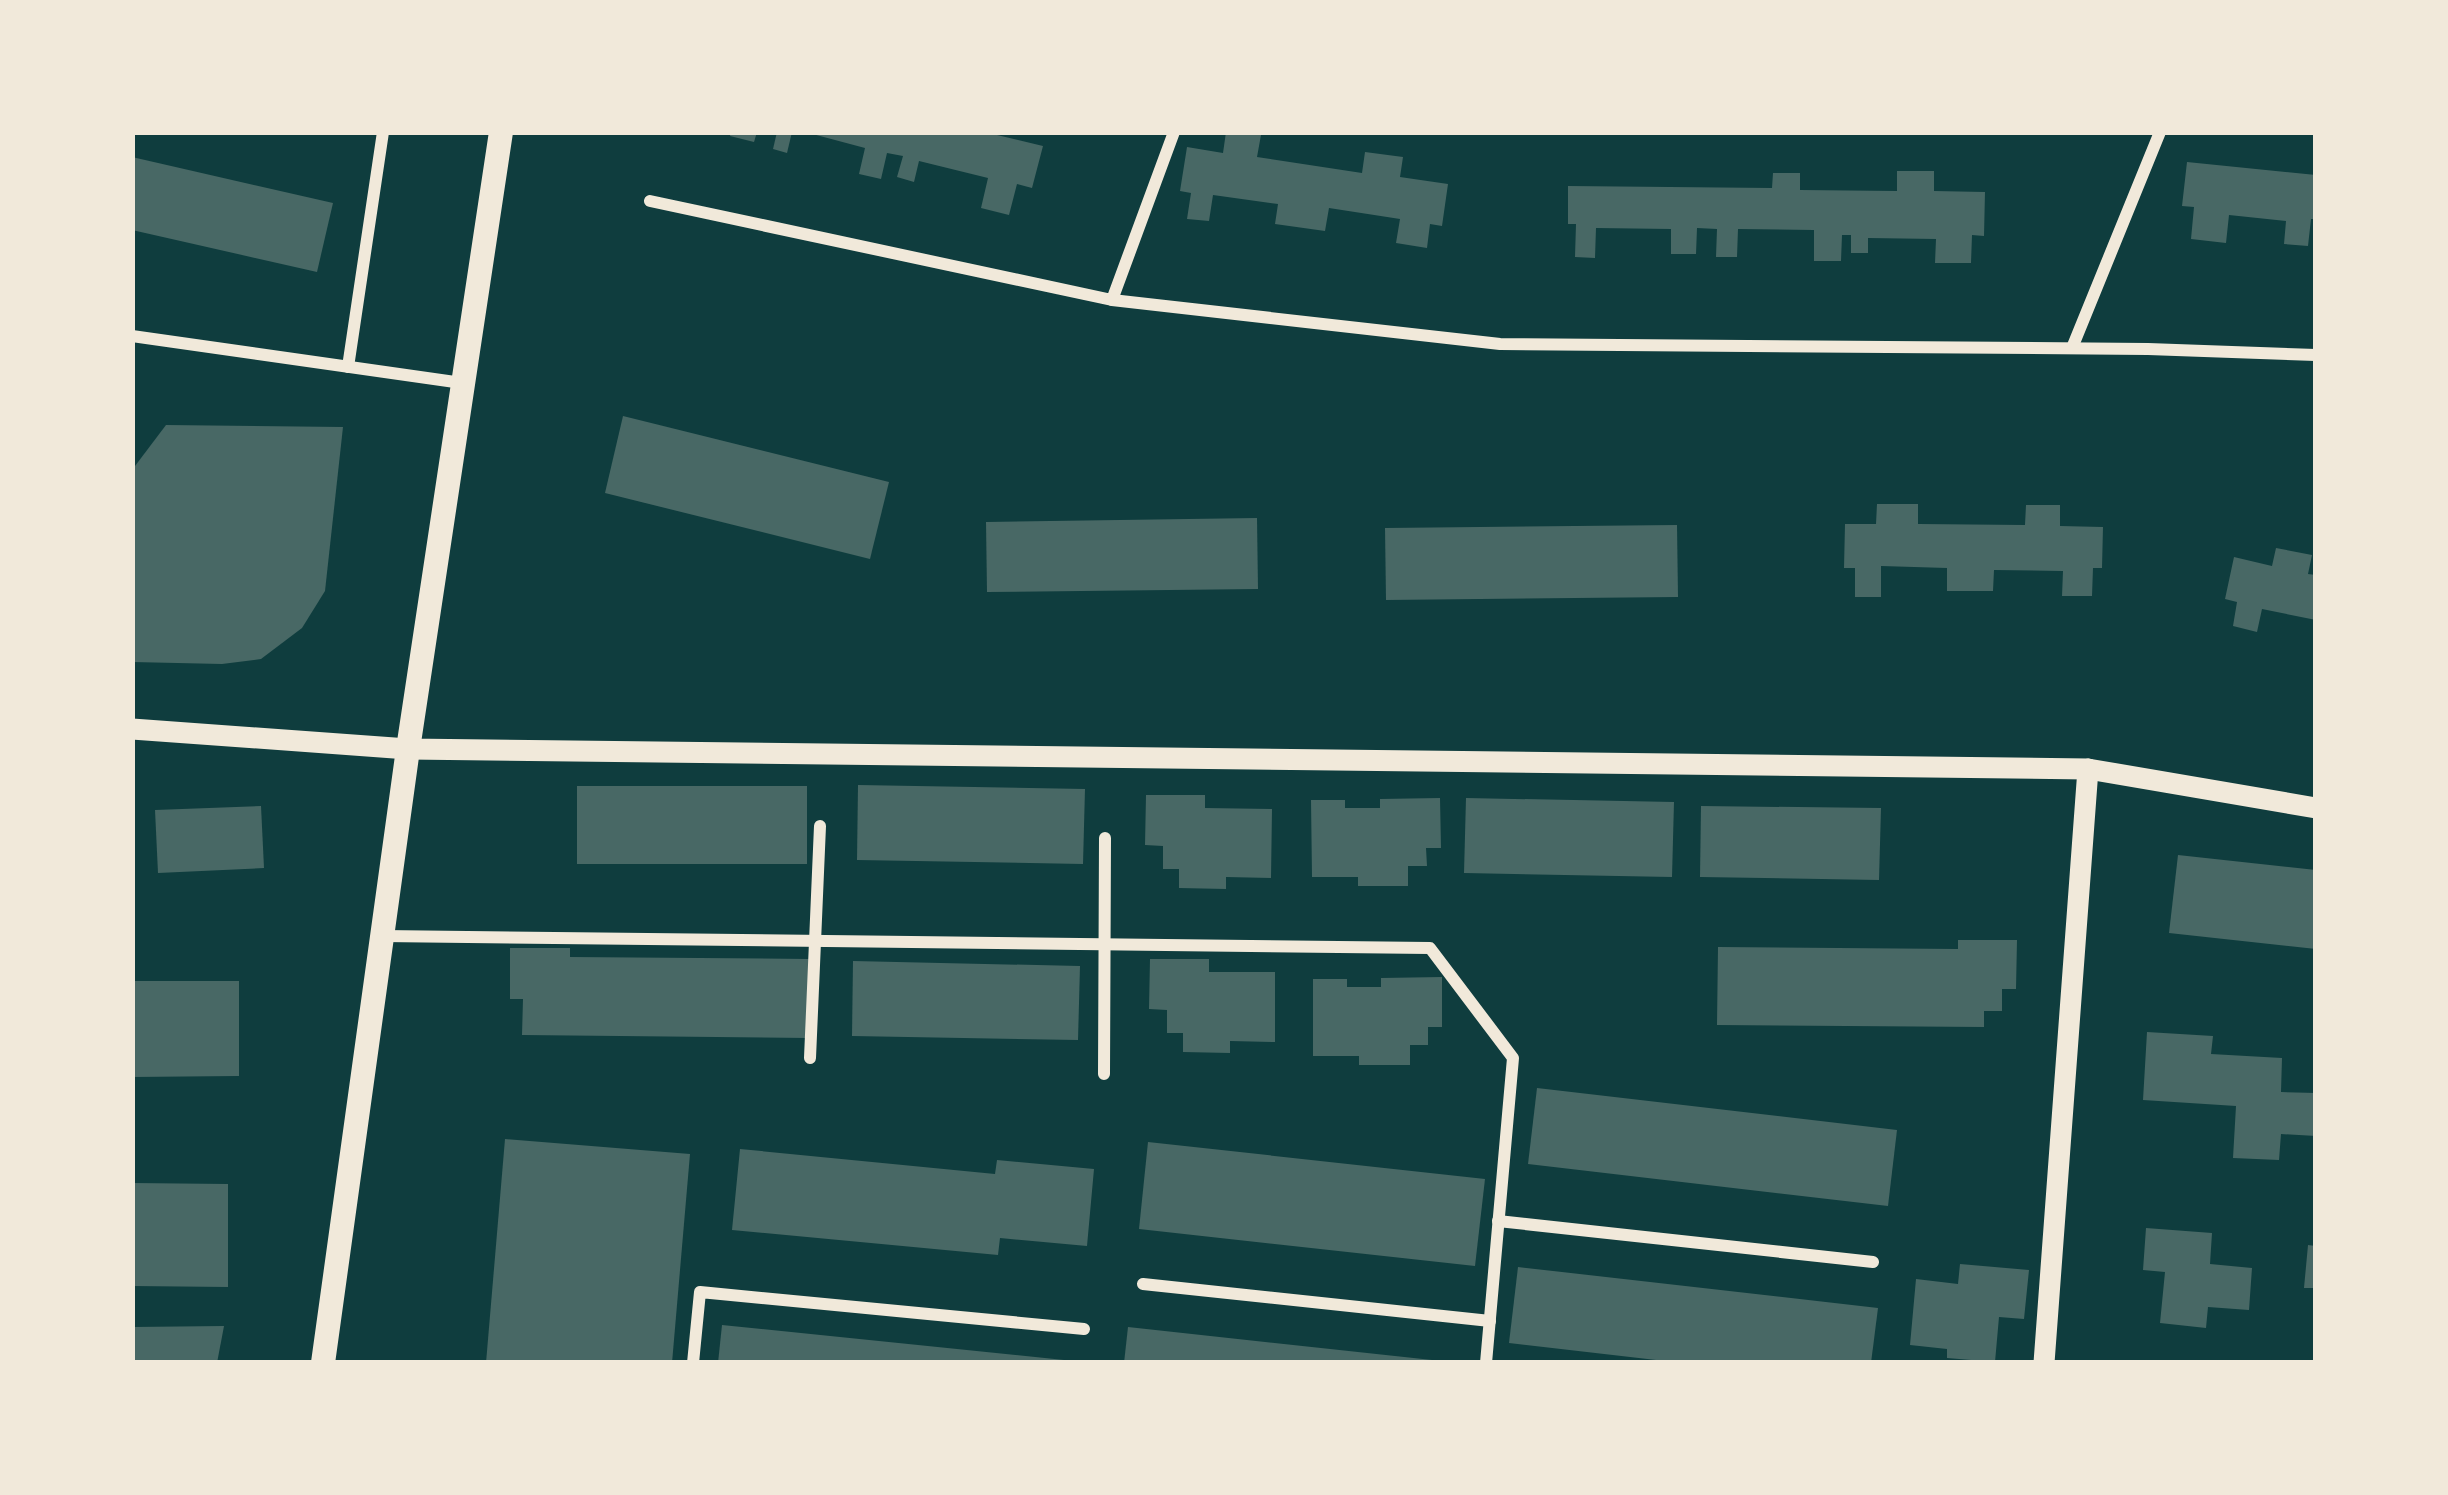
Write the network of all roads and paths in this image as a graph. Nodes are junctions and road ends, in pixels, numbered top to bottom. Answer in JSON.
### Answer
{"nodes":[{"id":1,"x":383,"y":132,"type":"edge"},
{"id":2,"x":501,"y":132,"type":"edge"},
{"id":3,"x":1174,"y":132,"type":"edge"},
{"id":4,"x":2160,"y":132,"type":"edge"},
{"id":5,"x":650,"y":202,"type":"dead end"},
{"id":6,"x":1112,"y":300,"type":"junction"},
{"id":7,"x":132,"y":336,"type":"edge"},
{"id":8,"x":2072,"y":348,"type":"junction"},
{"id":9,"x":2316,"y":356,"type":"edge"},
{"id":10,"x":348,"y":368,"type":"junction"},
{"id":11,"x":463,"y":383,"type":"junction"},
{"id":12,"x":132,"y":729,"type":"edge"},
{"id":13,"x":408,"y":749,"type":"junction"},
{"id":14,"x":2088,"y":770,"type":"junction"},
{"id":15,"x":2316,"y":808,"type":"edge"},
{"id":16,"x":820,"y":826,"type":"dead end"},
{"id":17,"x":1105,"y":838,"type":"dead end"},
{"id":18,"x":382,"y":936,"type":"junction"},
{"id":19,"x":815,"y":941,"type":"junction"},
{"id":20,"x":1104,"y":944,"type":"junction"},
{"id":21,"x":810,"y":1058,"type":"dead end"},
{"id":22,"x":1104,"y":1074,"type":"dead end"},
{"id":23,"x":1498,"y":1221,"type":"junction"},
{"id":24,"x":1873,"y":1262,"type":"dead end"},
{"id":25,"x":1144,"y":1284,"type":"dead end"},
{"id":26,"x":1490,"y":1322,"type":"junction"},
{"id":27,"x":1084,"y":1329,"type":"dead end"},
{"id":28,"x":323,"y":1363,"type":"edge"},
{"id":29,"x":692,"y":1363,"type":"edge"},
{"id":30,"x":1486,"y":1363,"type":"edge"},
{"id":31,"x":2044,"y":1363,"type":"edge"}],
"edges":[{"from":1,"to":10,"type":"street"},
{"from":2,"to":11,"type":"main road"},
{"from":3,"to":6,"type":"street"},
{"from":4,"to":8,"type":"street"},
{"from":5,"to":6,"type":"street"},
{"from":6,"to":8,"type":"street"},
{"from":7,"to":10,"type":"street"},
{"from":8,"to":9,"type":"street"},
{"from":10,"to":11,"type":"street"},
{"from":11,"to":13,"type":"main road"},
{"from":12,"to":13,"type":"street"},
{"from":13,"to":14,"type":"street"},
{"from":13,"to":18,"type":"main road"},
{"from":14,"to":15,"type":"street"},
{"from":14,"to":31,"type":"street"},
{"from":16,"to":19,"type":"street"},
{"from":17,"to":20,"type":"street"},
{"from":18,"to":19,"type":"street"},
{"from":18,"to":28,"type":"main road"},
{"from":19,"to":20,"type":"street"},
{"from":19,"to":21,"type":"street"},
{"from":20,"to":22,"type":"street"},
{"from":20,"to":23,"type":"street"},
{"from":23,"to":24,"type":"street"},
{"from":23,"to":26,"type":"street"},
{"from":25,"to":26,"type":"street"},
{"from":26,"to":30,"type":"street"},
{"from":27,"to":29,"type":"street"}]}
